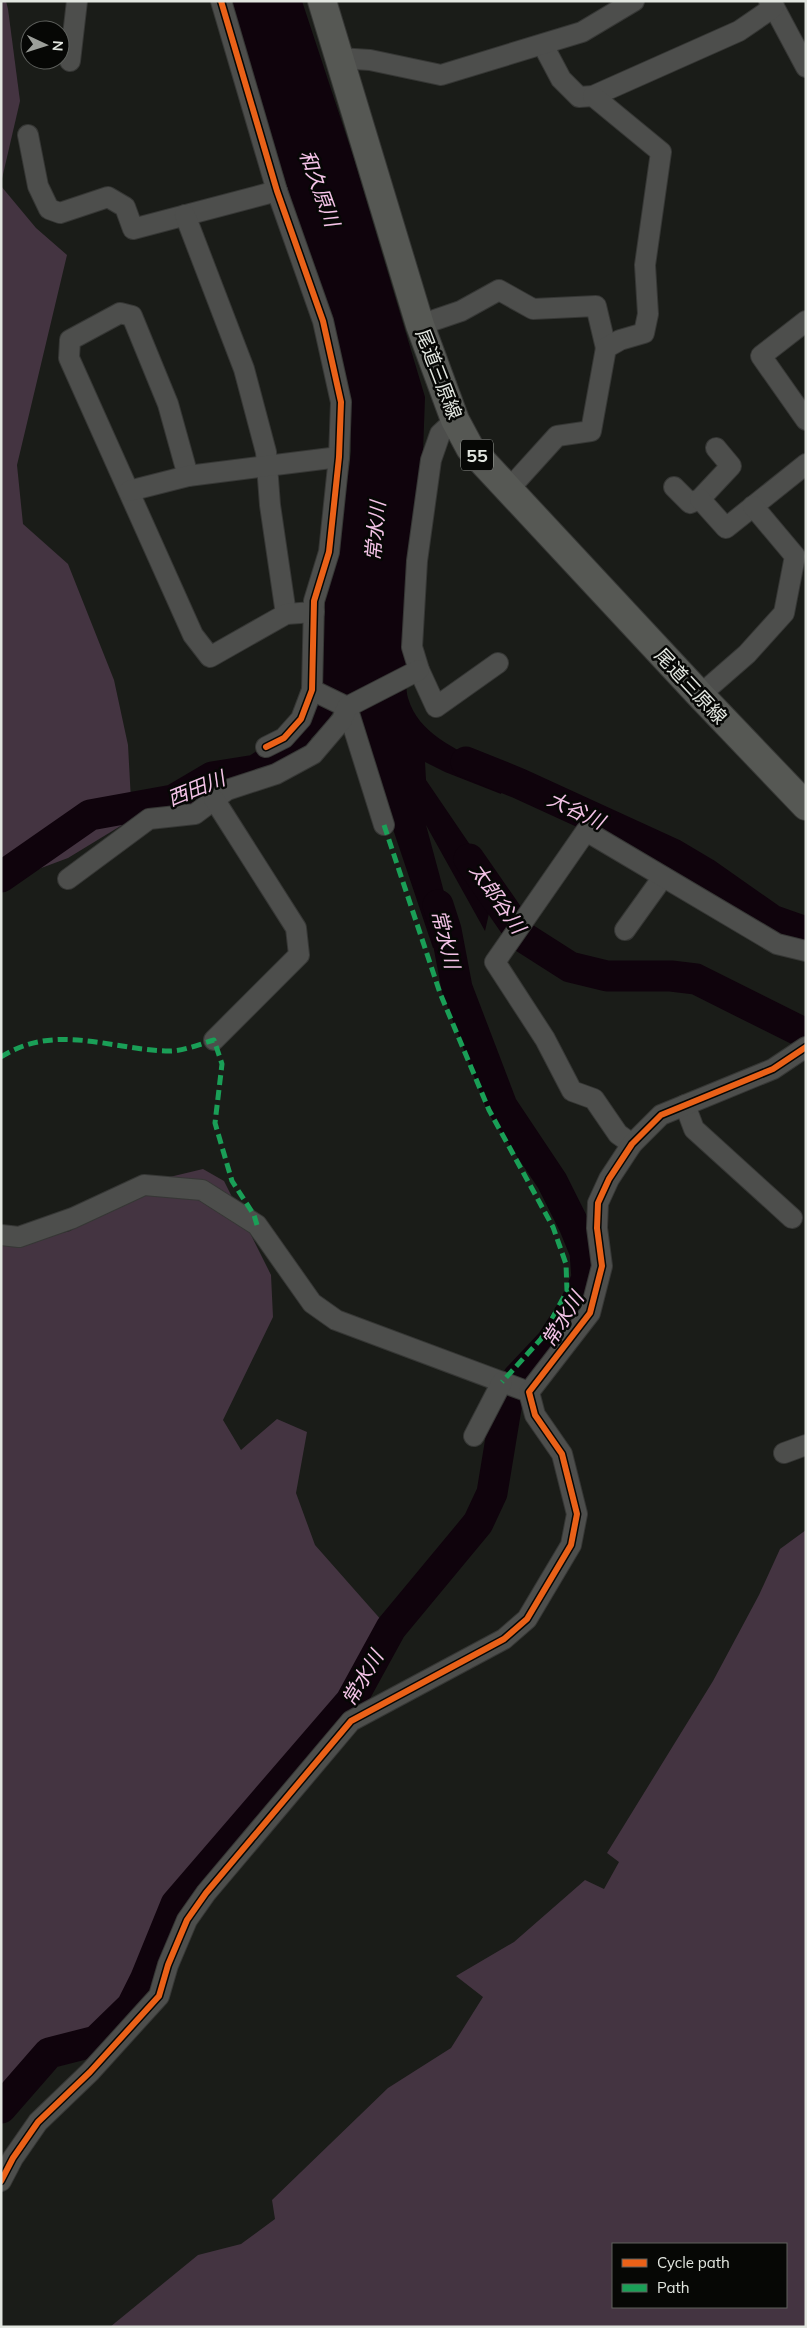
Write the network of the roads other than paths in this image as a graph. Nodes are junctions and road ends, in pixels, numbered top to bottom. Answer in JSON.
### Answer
{"nodes":[{"id":1,"x":77,"y":1,"type":"edge"},
{"id":2,"x":221,"y":1,"type":"edge"},
{"id":3,"x":322,"y":1,"type":"edge"},
{"id":4,"x":634,"y":1,"type":"edge"},
{"id":5,"x":772,"y":4,"type":"edge"},
{"id":6,"x":543,"y":46,"type":"junction"},
{"id":7,"x":338,"y":58,"type":"junction"},
{"id":8,"x":70,"y":61,"type":"dead end"},
{"id":9,"x":806,"y":68,"type":"edge"},
{"id":10,"x":593,"y":96,"type":"junction"},
{"id":11,"x":28,"y":135,"type":"dead end"},
{"id":12,"x":277,"y":191,"type":"junction"},
{"id":13,"x":185,"y":215,"type":"junction"},
{"id":14,"x":805,"y":322,"type":"edge"},
{"id":15,"x":420,"y":325,"type":"junction"},
{"id":16,"x":606,"y":348,"type":"junction"},
{"id":17,"x":455,"y":420,"type":"junction"},
{"id":18,"x":806,"y":420,"type":"edge"},
{"id":19,"x":716,"y":448,"type":"dead end"},
{"id":20,"x":339,"y":456,"type":"junction"},
{"id":21,"x":267,"y":464,"type":"junction"},
{"id":22,"x":806,"y":464,"type":"edge"},
{"id":23,"x":188,"y":476,"type":"junction"},
{"id":24,"x":674,"y":487,"type":"dead end"},
{"id":25,"x":508,"y":490,"type":"junction"},
{"id":26,"x":129,"y":491,"type":"junction"},
{"id":27,"x":700,"y":499,"type":"junction"},
{"id":28,"x":753,"y":506,"type":"junction"},
{"id":29,"x":314,"y":612,"type":"junction"},
{"id":30,"x":286,"y":614,"type":"junction"},
{"id":31,"x":498,"y":663,"type":"dead end"},
{"id":32,"x":419,"y":670,"type":"junction"},
{"id":33,"x":312,"y":690,"type":"junction"},
{"id":34,"x":700,"y":695,"type":"junction"},
{"id":35,"x":347,"y":706,"type":"junction"},
{"id":36,"x":266,"y":747,"type":"dead end"},
{"id":37,"x":214,"y":799,"type":"junction"},
{"id":38,"x":806,"y":806,"type":"edge"},
{"id":39,"x":384,"y":825,"type":"dead end"},
{"id":40,"x":663,"y":876,"type":"junction"},
{"id":41,"x":68,"y":879,"type":"dead end"},
{"id":42,"x":625,"y":930,"type":"dead end"},
{"id":43,"x":806,"y":951,"type":"edge"},
{"id":44,"x":214,"y":1040,"type":"dead end"},
{"id":45,"x":806,"y":1047,"type":"edge"},
{"id":46,"x":685,"y":1105,"type":"junction"},
{"id":47,"x":632,"y":1144,"type":"junction"},
{"id":48,"x":792,"y":1218,"type":"dead end"},
{"id":49,"x":1,"y":1235,"type":"edge"},
{"id":50,"x":502,"y":1382,"type":"junction"},
{"id":51,"x":529,"y":1392,"type":"junction"},
{"id":52,"x":474,"y":1436,"type":"dead end"},
{"id":53,"x":806,"y":1445,"type":"edge"},
{"id":54,"x":784,"y":1453,"type":"dead end"},
{"id":55,"x":1,"y":2181,"type":"edge"}],
"edges":[{"from":1,"to":8,"type":"street"},
{"from":2,"to":12,"type":"street"},
{"from":3,"to":7,"type":"main road","name":"尾道三原線","number":"55"},
{"from":4,"to":6,"type":"street"},
{"from":5,"to":9,"type":"street"},
{"from":5,"to":10,"type":"street"},
{"from":6,"to":7,"type":"street"},
{"from":6,"to":10,"type":"street"},
{"from":7,"to":15,"type":"main road","name":"尾道三原線","number":"55"},
{"from":10,"to":16,"type":"street"},
{"from":11,"to":13,"type":"street"},
{"from":12,"to":13,"type":"street"},
{"from":12,"to":20,"type":"street"},
{"from":13,"to":21,"type":"street"},
{"from":14,"to":18,"type":"street"},
{"from":15,"to":16,"type":"street"},
{"from":15,"to":17,"type":"main road","name":"尾道三原線","number":"55"},
{"from":16,"to":25,"type":"street"},
{"from":17,"to":25,"type":"main road","name":"尾道三原線","number":"55"},
{"from":17,"to":32,"type":"street"},
{"from":19,"to":27,"type":"street"},
{"from":20,"to":21,"type":"street"},
{"from":20,"to":29,"type":"street"},
{"from":21,"to":23,"type":"street"},
{"from":21,"to":30,"type":"street"},
{"from":22,"to":28,"type":"street"},
{"from":23,"to":26,"type":"street"},
{"from":23,"to":26,"type":"street"},
{"from":24,"to":27,"type":"street"},
{"from":25,"to":34,"type":"main road","name":"尾道三原線","number":"55"},
{"from":26,"to":30,"type":"street"},
{"from":27,"to":28,"type":"street"},
{"from":28,"to":34,"type":"street"},
{"from":29,"to":30,"type":"street"},
{"from":29,"to":33,"type":"street"},
{"from":31,"to":32,"type":"street"},
{"from":32,"to":35,"type":"street"},
{"from":33,"to":35,"type":"street"},
{"from":33,"to":36,"type":"street"},
{"from":34,"to":38,"type":"main road","name":"尾道三原線","number":"55"},
{"from":35,"to":37,"type":"street"},
{"from":35,"to":39,"type":"street"},
{"from":37,"to":41,"type":"street"},
{"from":37,"to":44,"type":"street"},
{"from":40,"to":42,"type":"street"},
{"from":40,"to":43,"type":"street"},
{"from":40,"to":47,"type":"street"},
{"from":45,"to":46,"type":"street"},
{"from":46,"to":47,"type":"street"},
{"from":46,"to":48,"type":"street"},
{"from":47,"to":51,"type":"street"},
{"from":49,"to":50,"type":"street"},
{"from":50,"to":51,"type":"street"},
{"from":50,"to":52,"type":"street"},
{"from":51,"to":55,"type":"street"},
{"from":53,"to":54,"type":"street"}]}
